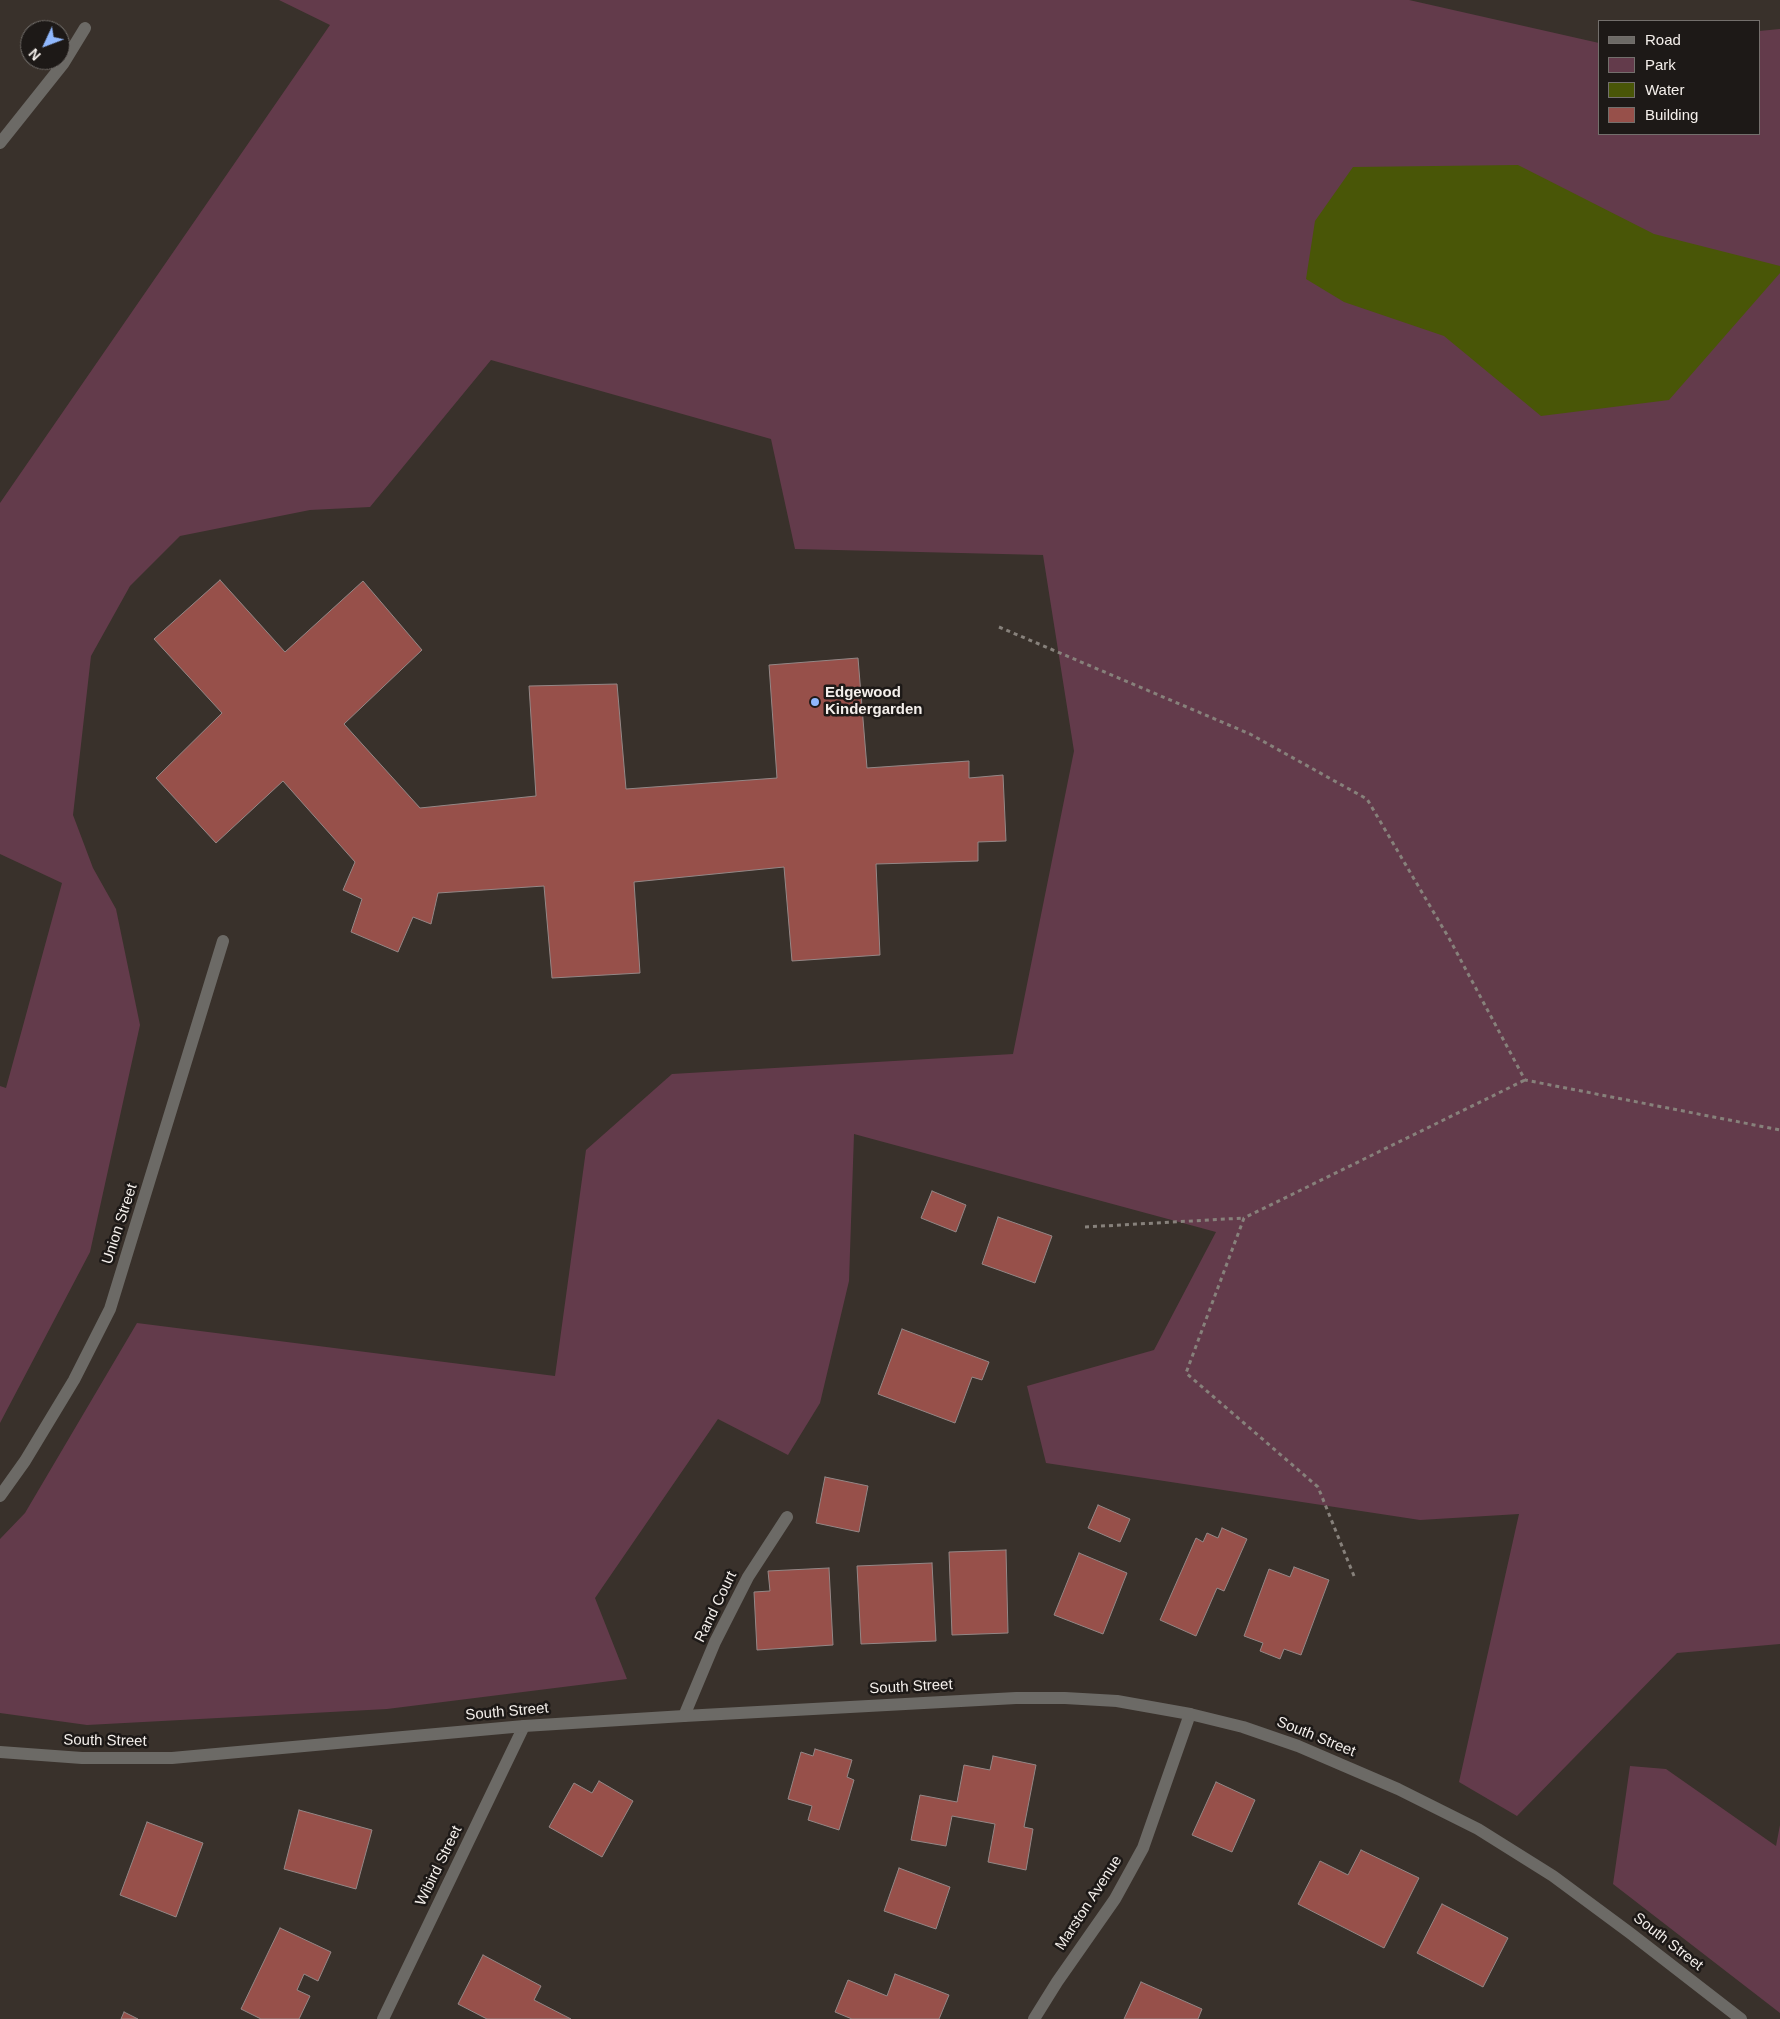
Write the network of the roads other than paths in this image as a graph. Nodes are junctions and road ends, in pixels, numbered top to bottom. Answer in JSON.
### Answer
{"nodes":[{"id":1,"x":85,"y":28,"type":"dead end"},
{"id":2,"x":0,"y":143,"type":"edge"},
{"id":3,"x":223,"y":941,"type":"dead end"},
{"id":4,"x":0,"y":1496,"type":"edge"},
{"id":5,"x":786,"y":1517,"type":"dead end"},
{"id":6,"x":1190,"y":1714,"type":"junction"},
{"id":7,"x":684,"y":1716,"type":"junction"},
{"id":8,"x":524,"y":1726,"type":"junction"},
{"id":9,"x":0,"y":1752,"type":"edge"},
{"id":10,"x":383,"y":2019,"type":"edge"},
{"id":11,"x":1034,"y":2019,"type":"edge"},
{"id":12,"x":1741,"y":2019,"type":"edge"}],
"edges":[{"from":1,"to":2,"type":"street"},
{"from":3,"to":4,"type":"street","name":"Union Street"},
{"from":5,"to":7,"type":"street","name":"Rand Court"},
{"from":6,"to":7,"type":"street","name":"South Street"},
{"from":6,"to":11,"type":"street","name":"Marston Avenue"},
{"from":6,"to":12,"type":"street","name":"South Street"},
{"from":7,"to":8,"type":"street","name":"South Street"},
{"from":8,"to":9,"type":"street","name":"South Street"},
{"from":8,"to":10,"type":"street","name":"Wibird Street"}]}
